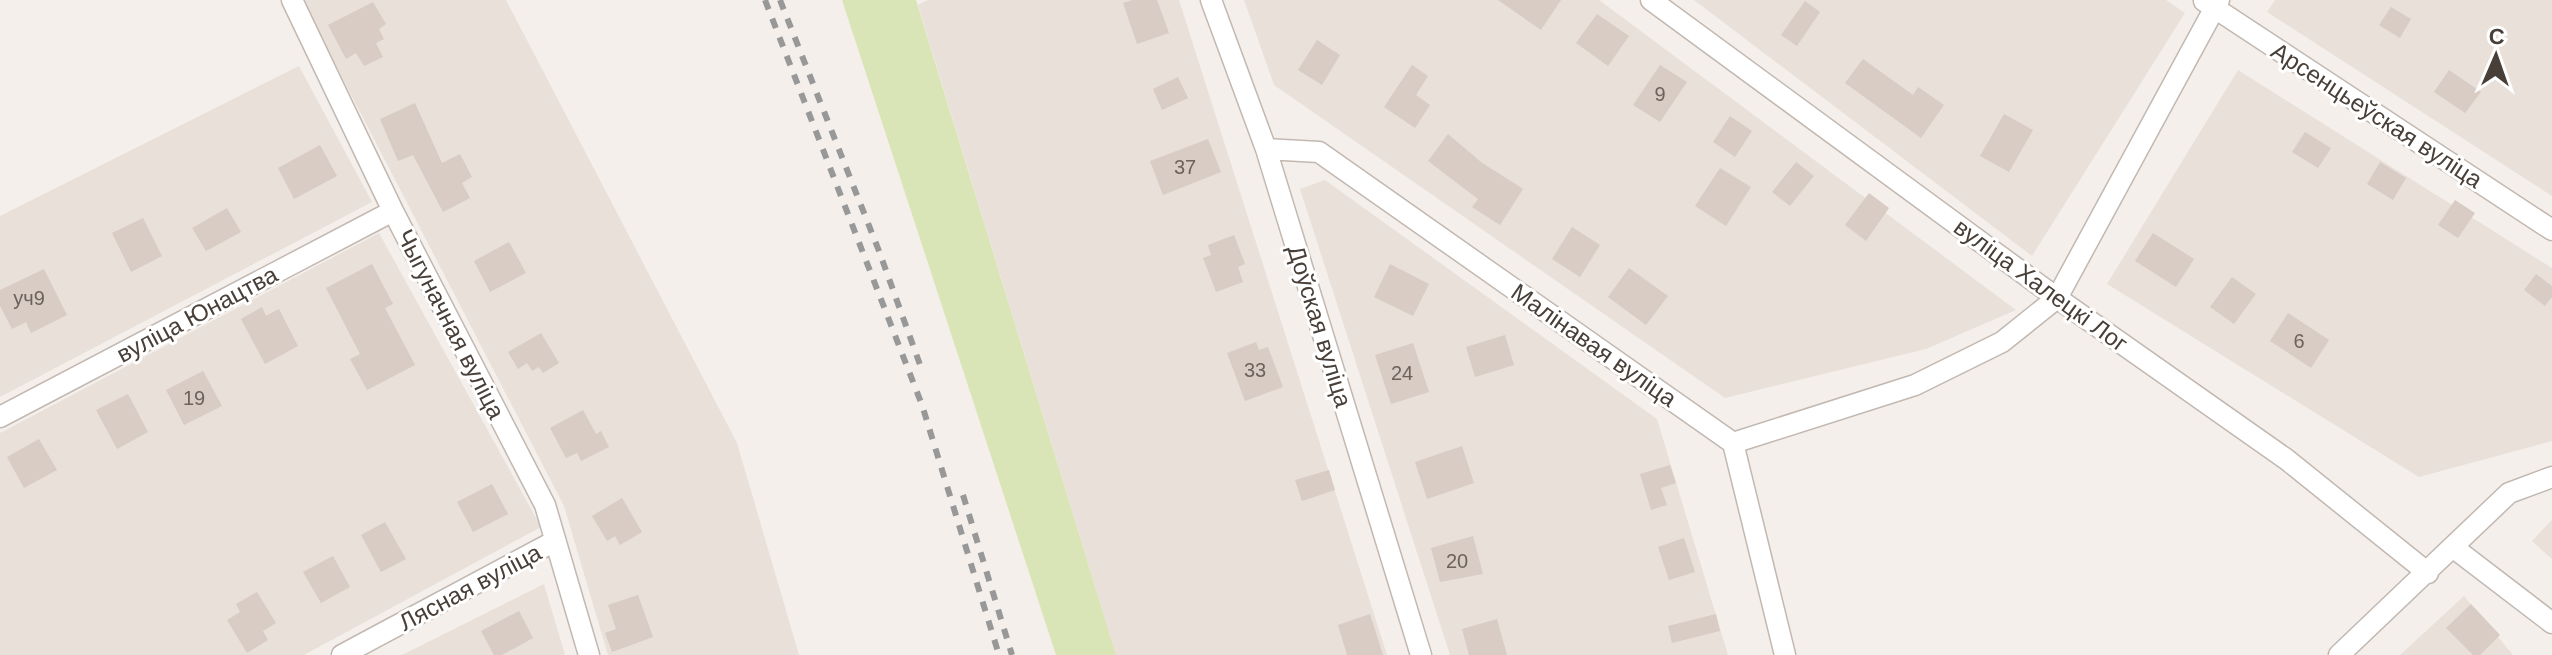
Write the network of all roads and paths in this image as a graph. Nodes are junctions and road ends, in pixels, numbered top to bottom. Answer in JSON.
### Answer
{"nodes":[{"id":1,"x":292,"y":0,"type":"edge"},
{"id":2,"x":1211,"y":0,"type":"edge"},
{"id":3,"x":1651,"y":0,"type":"edge"},
{"id":4,"x":2212,"y":3,"type":"edge"},
{"id":5,"x":1266,"y":149,"type":"junction"},
{"id":6,"x":393,"y":211,"type":"junction"},
{"id":7,"x":2552,"y":230,"type":"edge"},
{"id":8,"x":2057,"y":298,"type":"junction"},
{"id":9,"x":0,"y":417,"type":"edge"},
{"id":10,"x":1733,"y":443,"type":"junction"},
{"id":11,"x":2552,"y":477,"type":"edge"},
{"id":12,"x":555,"y":541,"type":"junction"},
{"id":13,"x":2454,"y":548,"type":"junction"},
{"id":14,"x":2428,"y":573,"type":"junction"},
{"id":15,"x":2552,"y":623,"type":"edge"},
{"id":16,"x":342,"y":655,"type":"edge"},
{"id":17,"x":589,"y":655,"type":"edge"},
{"id":18,"x":1421,"y":655,"type":"edge"},
{"id":19,"x":1785,"y":655,"type":"edge"},
{"id":20,"x":2339,"y":655,"type":"edge"}],
"edges":[{"from":1,"to":6,"type":"street","name":"Чыгуначная вуліца"},
{"from":2,"to":5,"type":"street","name":"Доўская вуліца"},
{"from":3,"to":8,"type":"street","name":"вуліца Халецкі Лог"},
{"from":4,"to":7,"type":"street","name":"Арсенцьеўская вуліца"},
{"from":4,"to":8,"type":"street"},
{"from":5,"to":10,"type":"street","name":"Малінавая вуліца"},
{"from":5,"to":18,"type":"street","name":"Доўская вуліца"},
{"from":6,"to":9,"type":"street","name":"вуліца Юнацтва"},
{"from":6,"to":12,"type":"street","name":"Чыгуначная вуліца"},
{"from":8,"to":10,"type":"street"},
{"from":8,"to":14,"type":"street","name":"вуліца Халецкі Лог"},
{"from":10,"to":19,"type":"street"},
{"from":11,"to":13,"type":"street"},
{"from":12,"to":16,"type":"street","name":"Лясная вуліца"},
{"from":12,"to":17,"type":"street","name":"Чыгуначная вуліца"},
{"from":13,"to":14,"type":"street"},
{"from":13,"to":15,"type":"street"},
{"from":14,"to":20,"type":"street"}]}
